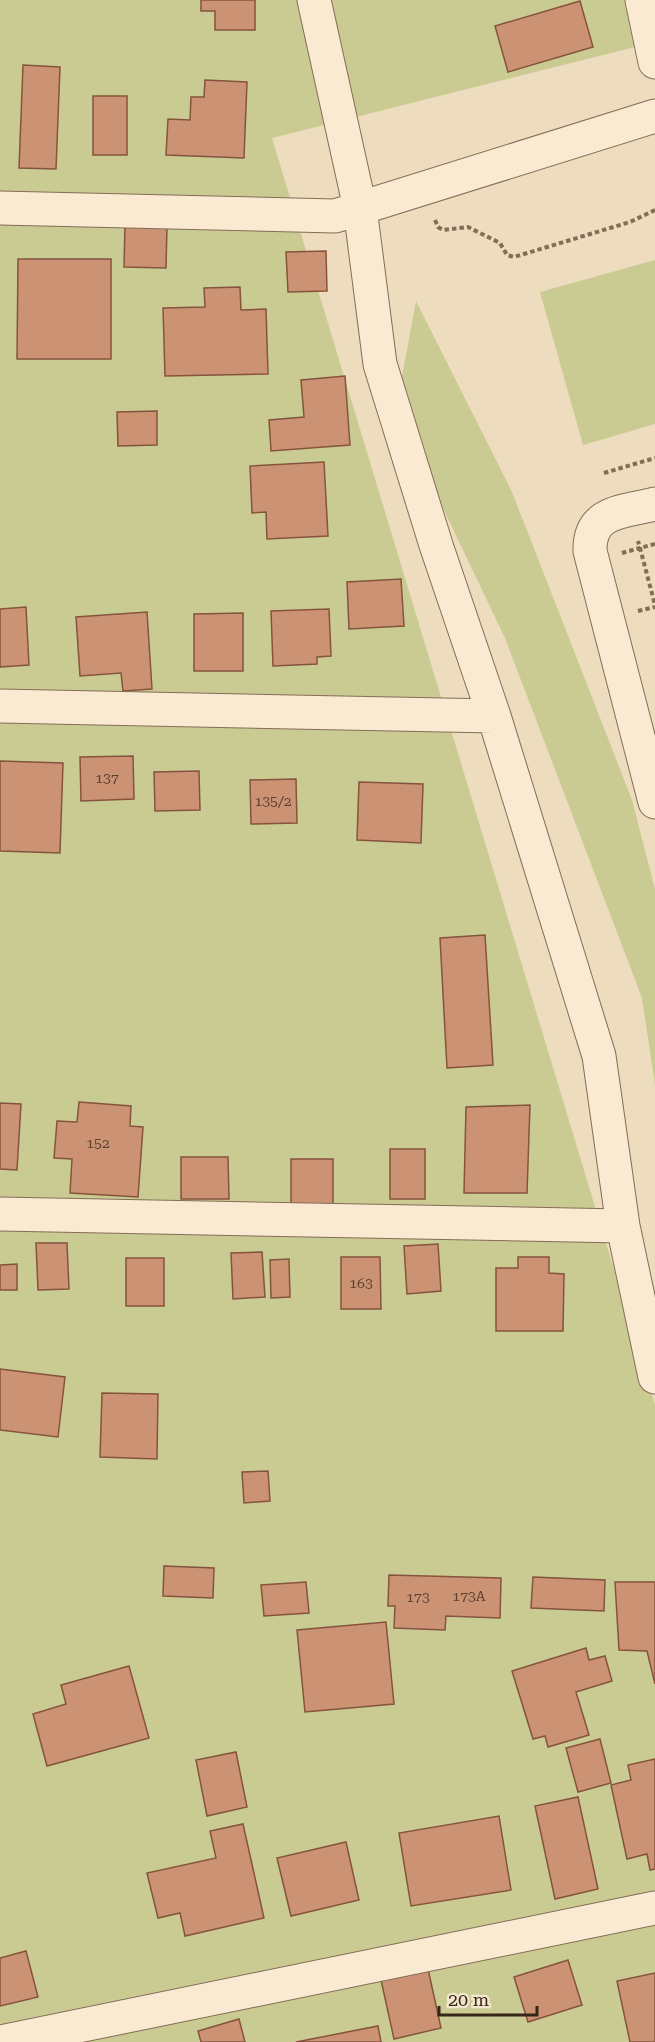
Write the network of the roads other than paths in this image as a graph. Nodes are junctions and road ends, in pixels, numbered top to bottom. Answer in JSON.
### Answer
{"nodes":[{"id":1,"x":314,"y":0,"type":"edge"},
{"id":2,"x":642,"y":0,"type":"edge"},
{"id":3,"x":655,"y":62,"type":"edge"},
{"id":4,"x":655,"y":116,"type":"edge"},
{"id":5,"x":0,"y":208,"type":"edge"},
{"id":6,"x":360,"y":208,"type":"junction"},
{"id":7,"x":655,"y":504,"type":"edge"},
{"id":8,"x":0,"y":706,"type":"edge"},
{"id":9,"x":495,"y":716,"type":"junction"},
{"id":10,"x":655,"y":802,"type":"edge"},
{"id":11,"x":0,"y":1214,"type":"edge"},
{"id":12,"x":623,"y":1226,"type":"junction"},
{"id":13,"x":655,"y":1377,"type":"edge"},
{"id":14,"x":655,"y":1908,"type":"edge"},
{"id":15,"x":0,"y":2042,"type":"edge"}],
"edges":[{"from":1,"to":6,"type":"street"},
{"from":2,"to":3,"type":"street"},
{"from":4,"to":6,"type":"street"},
{"from":5,"to":6,"type":"street"},
{"from":6,"to":9,"type":"street"},
{"from":7,"to":10,"type":"street"},
{"from":8,"to":9,"type":"street"},
{"from":9,"to":12,"type":"street"},
{"from":11,"to":12,"type":"street"},
{"from":12,"to":13,"type":"street"},
{"from":14,"to":15,"type":"street"}]}
